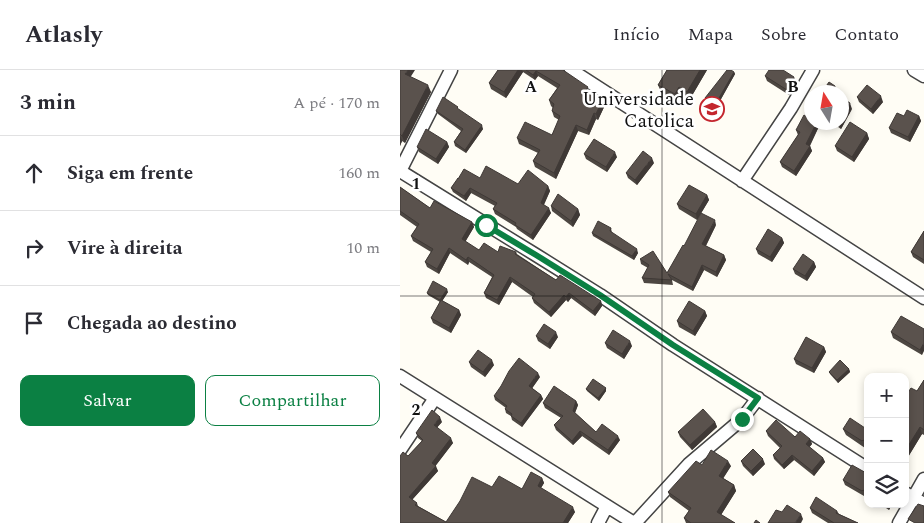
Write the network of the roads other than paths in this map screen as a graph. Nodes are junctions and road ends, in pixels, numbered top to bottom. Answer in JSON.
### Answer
{"nodes":[{"id":1,"x":450,"y":70,"type":"edge"},
{"id":2,"x":570,"y":70,"type":"edge"},
{"id":3,"x":813,"y":70,"type":"edge"},
{"id":4,"x":914,"y":70,"type":"edge"},
{"id":5,"x":924,"y":76,"type":"edge"},
{"id":6,"x":400,"y":171,"type":"edge"},
{"id":7,"x":742,"y":180,"type":"junction"},
{"id":8,"x":924,"y":298,"type":"edge"},
{"id":9,"x":400,"y":376,"type":"edge"},
{"id":10,"x":435,"y":398,"type":"junction"},
{"id":11,"x":758,"y":398,"type":"junction"},
{"id":12,"x":400,"y":450,"type":"edge"},
{"id":13,"x":864,"y":466,"type":"edge"},
{"id":14,"x":924,"y":479,"type":"edge"},
{"id":15,"x":914,"y":498,"type":"edge"},
{"id":16,"x":607,"y":506,"type":"junction"},
{"id":17,"x":598,"y":523,"type":"edge"},
{"id":18,"x":635,"y":523,"type":"edge"},
{"id":19,"x":899,"y":523,"type":"edge"}],
"edges":[{"from":1,"to":6,"type":"street"},
{"from":2,"to":7,"type":"street"},
{"from":3,"to":7,"type":"street"},
{"from":4,"to":5,"type":"street"},
{"from":6,"to":11,"type":"street"},
{"from":7,"to":8,"type":"street"},
{"from":9,"to":10,"type":"street"},
{"from":10,"to":12,"type":"street"},
{"from":10,"to":16,"type":"street"},
{"from":11,"to":13,"type":"street"},
{"from":11,"to":18,"type":"street"},
{"from":14,"to":15,"type":"street"},
{"from":15,"to":19,"type":"street"},
{"from":16,"to":17,"type":"street"},
{"from":16,"to":18,"type":"street"}]}
